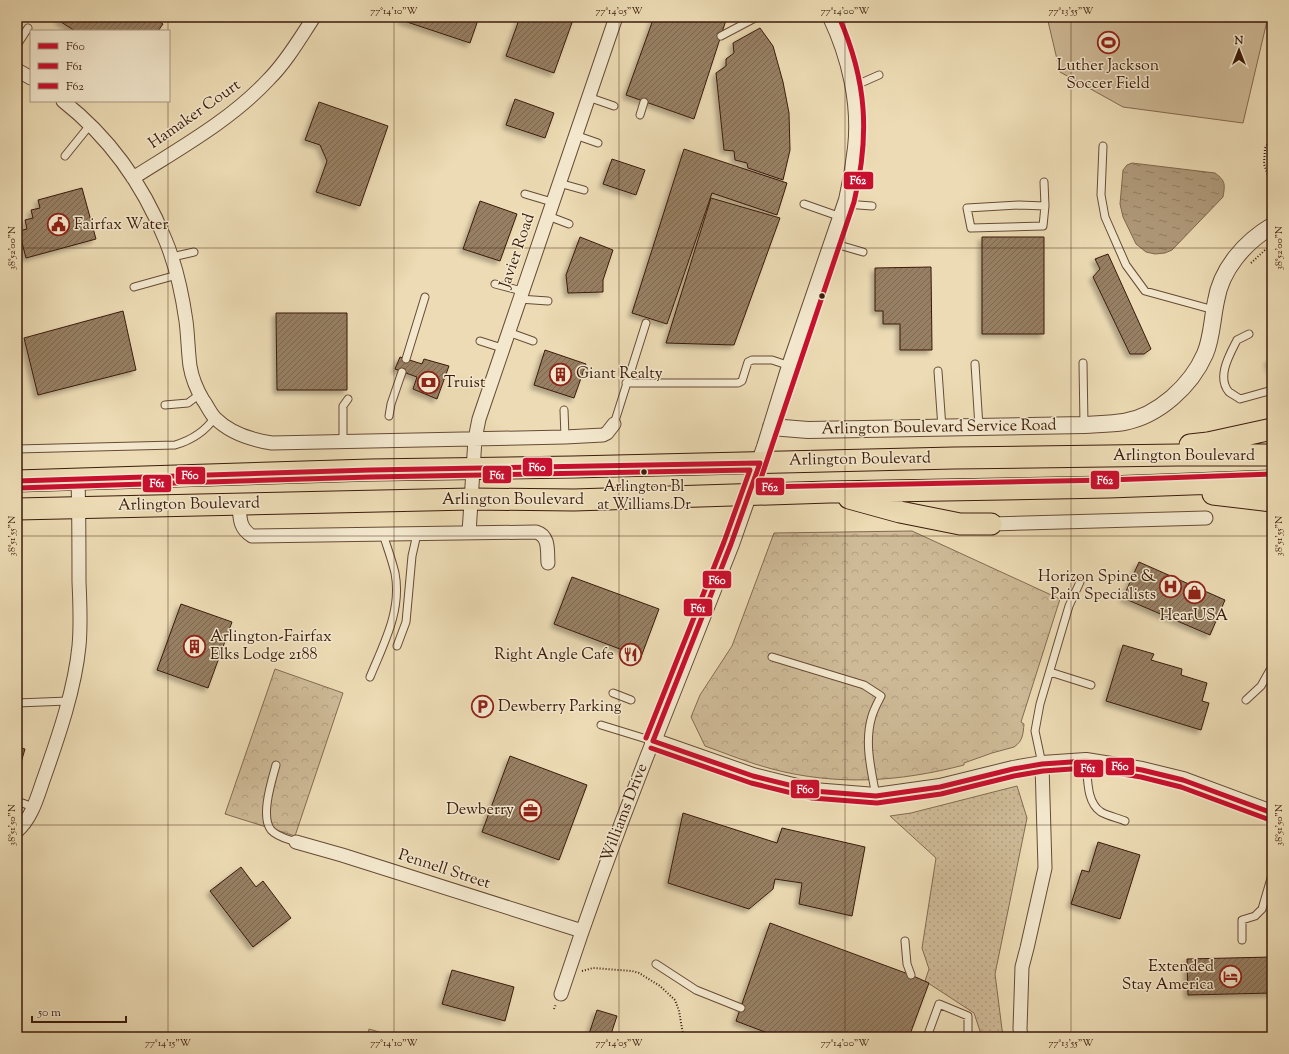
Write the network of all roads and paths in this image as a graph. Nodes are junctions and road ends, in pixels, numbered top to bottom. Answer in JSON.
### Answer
{"nodes":[{"id":1,"x":314,"y":17,"type":"edge"},
{"id":2,"x":616,"y":17,"type":"edge"},
{"id":3,"x":757,"y":17,"type":"edge"},
{"id":4,"x":831,"y":17,"type":"edge"},
{"id":5,"x":28,"y":28,"type":"dead end"},
{"id":6,"x":721,"y":36,"type":"dead end"},
{"id":7,"x":17,"y":45,"type":"edge"},
{"id":8,"x":17,"y":70,"type":"edge"},
{"id":9,"x":879,"y":75,"type":"dead end"},
{"id":10,"x":30,"y":77,"type":"edge"},
{"id":11,"x":854,"y":86,"type":"junction"},
{"id":12,"x":588,"y":97,"type":"junction"},
{"id":13,"x":64,"y":102,"type":"edge"},
{"id":14,"x":644,"y":102,"type":"dead end"},
{"id":15,"x":614,"y":106,"type":"dead end"},
{"id":16,"x":640,"y":115,"type":"dead end"},
{"id":17,"x":90,"y":125,"type":"junction"},
{"id":18,"x":576,"y":135,"type":"junction"},
{"id":19,"x":1272,"y":137,"type":"edge"},
{"id":20,"x":598,"y":143,"type":"dead end"},
{"id":21,"x":1103,"y":146,"type":"dead end"},
{"id":22,"x":65,"y":156,"type":"dead end"},
{"id":23,"x":133,"y":178,"type":"junction"},
{"id":24,"x":1044,"y":182,"type":"dead end"},
{"id":25,"x":559,"y":183,"type":"junction"},
{"id":26,"x":1272,"y":188,"type":"edge"},
{"id":27,"x":584,"y":190,"type":"dead end"},
{"id":28,"x":525,"y":194,"type":"dead end"},
{"id":29,"x":1272,"y":201,"type":"edge"},
{"id":30,"x":552,"y":202,"type":"junction"},
{"id":31,"x":804,"y":204,"type":"dead end"},
{"id":32,"x":872,"y":206,"type":"dead end"},
{"id":33,"x":1045,"y":206,"type":"junction"},
{"id":34,"x":1272,"y":207,"type":"edge"},
{"id":35,"x":843,"y":211,"type":"junction"},
{"id":36,"x":548,"y":216,"type":"junction"},
{"id":37,"x":569,"y":224,"type":"dead end"},
{"id":38,"x":1272,"y":226,"type":"edge"},
{"id":39,"x":832,"y":243,"type":"junction"},
{"id":40,"x":194,"y":252,"type":"dead end"},
{"id":41,"x":863,"y":252,"type":"dead end"},
{"id":42,"x":172,"y":257,"type":"junction"},
{"id":43,"x":177,"y":275,"type":"junction"},
{"id":44,"x":495,"y":284,"type":"dead end"},
{"id":45,"x":134,"y":287,"type":"dead end"},
{"id":46,"x":520,"y":295,"type":"junction"},
{"id":47,"x":425,"y":297,"type":"dead end"},
{"id":48,"x":548,"y":301,"type":"dead end"},
{"id":49,"x":1214,"y":310,"type":"junction"},
{"id":50,"x":646,"y":322,"type":"dead end"},
{"id":51,"x":508,"y":332,"type":"junction"},
{"id":52,"x":1249,"y":334,"type":"dead end"},
{"id":53,"x":480,"y":341,"type":"dead end"},
{"id":54,"x":533,"y":341,"type":"dead end"},
{"id":55,"x":502,"y":348,"type":"junction"},
{"id":56,"x":406,"y":359,"type":"dead end"},
{"id":57,"x":1083,"y":363,"type":"dead end"},
{"id":58,"x":975,"y":364,"type":"dead end"},
{"id":59,"x":790,"y":366,"type":"junction"},
{"id":60,"x":938,"y":370,"type":"dead end"},
{"id":61,"x":402,"y":372,"type":"dead end"},
{"id":62,"x":626,"y":383,"type":"junction"},
{"id":63,"x":1272,"y":390,"type":"edge"},
{"id":64,"x":200,"y":394,"type":"junction"},
{"id":65,"x":348,"y":399,"type":"dead end"},
{"id":66,"x":165,"y":405,"type":"dead end"},
{"id":67,"x":564,"y":410,"type":"dead end"},
{"id":68,"x":389,"y":416,"type":"dead end"},
{"id":69,"x":214,"y":417,"type":"junction"},
{"id":70,"x":614,"y":424,"type":"joint"},
{"id":71,"x":1084,"y":425,"type":"junction"},
{"id":72,"x":771,"y":427,"type":"junction"},
{"id":73,"x":979,"y":427,"type":"junction"},
{"id":74,"x":942,"y":428,"type":"junction"},
{"id":75,"x":1272,"y":429,"type":"edge"},
{"id":76,"x":565,"y":437,"type":"junction"},
{"id":77,"x":474,"y":438,"type":"junction"},
{"id":78,"x":343,"y":442,"type":"junction"},
{"id":79,"x":17,"y":449,"type":"edge"},
{"id":80,"x":1066,"y":456,"type":"junction"},
{"id":81,"x":1272,"y":456,"type":"edge"},
{"id":82,"x":760,"y":463,"type":"junction"},
{"id":83,"x":473,"y":468,"type":"junction"},
{"id":84,"x":78,"y":479,"type":"junction"},
{"id":85,"x":17,"y":481,"type":"edge"},
{"id":86,"x":1272,"y":481,"type":"edge"},
{"id":87,"x":1108,"y":487,"type":"junction"},
{"id":88,"x":830,"y":492,"type":"junction"},
{"id":89,"x":748,"y":494,"type":"junction"},
{"id":90,"x":471,"y":499,"type":"junction"},
{"id":91,"x":1272,"y":501,"type":"edge"},
{"id":92,"x":239,"y":504,"type":"junction"},
{"id":93,"x":78,"y":507,"type":"junction"},
{"id":94,"x":17,"y":509,"type":"edge"},
{"id":95,"x":1206,"y":518,"type":"dead end"},
{"id":96,"x":991,"y":524,"type":"joint"},
{"id":97,"x":469,"y":533,"type":"junction"},
{"id":98,"x":383,"y":534,"type":"junction"},
{"id":99,"x":417,"y":534,"type":"junction"},
{"id":100,"x":548,"y":563,"type":"dead end"},
{"id":101,"x":1080,"y":582,"type":"dead end"},
{"id":102,"x":397,"y":646,"type":"dead end"},
{"id":103,"x":772,"y":657,"type":"dead end"},
{"id":104,"x":1270,"y":670,"type":"dead end"},
{"id":105,"x":1050,"y":672,"type":"junction"},
{"id":106,"x":370,"y":676,"type":"dead end"},
{"id":107,"x":1091,"y":686,"type":"dead end"},
{"id":108,"x":613,"y":693,"type":"dead end"},
{"id":109,"x":631,"y":700,"type":"dead end"},
{"id":110,"x":1246,"y":700,"type":"dead end"},
{"id":111,"x":68,"y":701,"type":"junction"},
{"id":112,"x":17,"y":703,"type":"edge"},
{"id":113,"x":601,"y":724,"type":"dead end"},
{"id":114,"x":653,"y":741,"type":"junction"},
{"id":115,"x":1086,"y":761,"type":"junction"},
{"id":116,"x":1042,"y":764,"type":"junction"},
{"id":117,"x":276,"y":765,"type":"dead end"},
{"id":118,"x":876,"y":796,"type":"junction"},
{"id":119,"x":17,"y":801,"type":"edge"},
{"id":120,"x":33,"y":807,"type":"junction"},
{"id":121,"x":1272,"y":813,"type":"edge"},
{"id":122,"x":1125,"y":821,"type":"dead end"},
{"id":123,"x":17,"y":831,"type":"edge"},
{"id":124,"x":296,"y":842,"type":"joint"},
{"id":125,"x":1272,"y":875,"type":"edge"},
{"id":126,"x":582,"y":931,"type":"junction"},
{"id":127,"x":1242,"y":940,"type":"dead end"},
{"id":128,"x":904,"y":941,"type":"dead end"},
{"id":129,"x":656,"y":964,"type":"dead end"},
{"id":130,"x":569,"y":968,"type":"junction"},
{"id":131,"x":911,"y":975,"type":"dead end"},
{"id":132,"x":560,"y":994,"type":"dead end"},
{"id":133,"x":741,"y":1008,"type":"dead end"},
{"id":134,"x":687,"y":1037,"type":"edge"},
{"id":135,"x":927,"y":1037,"type":"edge"},
{"id":136,"x":968,"y":1037,"type":"edge"},
{"id":137,"x":1021,"y":1037,"type":"edge"}],
"edges":[{"from":1,"to":23,"type":"street","name":"Hamaker Court"},
{"from":2,"to":12,"type":"street","name":"Javier Road"},
{"from":3,"to":6,"type":"lane"},
{"from":4,"to":11,"type":"street","name":"Williams Drive"},
{"from":5,"to":7,"type":"lane"},
{"from":8,"to":10,"type":"street"},
{"from":9,"to":11,"type":"lane"},
{"from":11,"to":35,"type":"street","name":"Williams Drive"},
{"from":12,"to":15,"type":"lane"},
{"from":12,"to":18,"type":"street","name":"Javier Road"},
{"from":13,"to":17,"type":"street"},
{"from":14,"to":16,"type":"lane"},
{"from":17,"to":22,"type":"lane"},
{"from":17,"to":23,"type":"street"},
{"from":18,"to":20,"type":"lane"},
{"from":18,"to":25,"type":"street","name":"Javier Road"},
{"from":19,"to":26,"type":"path"},
{"from":21,"to":49,"type":"lane"},
{"from":23,"to":42,"type":"street"},
{"from":24,"to":33,"type":"lane"},
{"from":25,"to":27,"type":"lane"},
{"from":25,"to":30,"type":"street","name":"Javier Road"},
{"from":28,"to":30,"type":"lane"},
{"from":29,"to":34,"type":"path"},
{"from":30,"to":36,"type":"street","name":"Javier Road"},
{"from":31,"to":35,"type":"lane"},
{"from":32,"to":35,"type":"lane"},
{"from":33,"to":33,"type":"lane"},
{"from":35,"to":39,"type":"street","name":"Williams Drive"},
{"from":36,"to":37,"type":"lane"},
{"from":36,"to":46,"type":"street","name":"Javier Road"},
{"from":38,"to":49,"type":"street","name":"Arlington Boulevard Service Road"},
{"from":39,"to":41,"type":"lane"},
{"from":39,"to":59,"type":"street","name":"Williams Drive"},
{"from":40,"to":42,"type":"lane"},
{"from":42,"to":43,"type":"street"},
{"from":43,"to":45,"type":"lane"},
{"from":43,"to":64,"type":"street"},
{"from":44,"to":46,"type":"lane"},
{"from":46,"to":48,"type":"lane"},
{"from":46,"to":51,"type":"street","name":"Javier Road"},
{"from":47,"to":56,"type":"lane"},
{"from":49,"to":71,"type":"street","name":"Arlington Boulevard Service Road"},
{"from":50,"to":62,"type":"lane"},
{"from":51,"to":54,"type":"lane"},
{"from":51,"to":55,"type":"street","name":"Javier Road"},
{"from":52,"to":63,"type":"lane"},
{"from":53,"to":55,"type":"lane"},
{"from":55,"to":77,"type":"street","name":"Javier Road"},
{"from":57,"to":71,"type":"lane"},
{"from":58,"to":73,"type":"lane"},
{"from":59,"to":62,"type":"lane"},
{"from":59,"to":72,"type":"street","name":"Williams Drive"},
{"from":60,"to":74,"type":"lane"},
{"from":61,"to":68,"type":"lane"},
{"from":62,"to":70,"type":"lane"},
{"from":64,"to":66,"type":"lane"},
{"from":64,"to":69,"type":"street"},
{"from":65,"to":78,"type":"lane"},
{"from":67,"to":76,"type":"lane"},
{"from":69,"to":78,"type":"street"},
{"from":69,"to":79,"type":"lane"},
{"from":70,"to":76,"type":"street"},
{"from":71,"to":73,"type":"street","name":"Arlington Boulevard Service Road"},
{"from":72,"to":74,"type":"street","name":"Arlington Boulevard Service Road"},
{"from":72,"to":82,"type":"street","name":"Williams Drive"},
{"from":73,"to":74,"type":"street","name":"Arlington Boulevard Service Road"},
{"from":75,"to":80,"type":"main road"},
{"from":76,"to":77,"type":"street"},
{"from":77,"to":78,"type":"street"},
{"from":77,"to":83,"type":"street","name":"Javier Road"},
{"from":80,"to":81,"type":"main road","name":"Arlington Boulevard"},
{"from":80,"to":82,"type":"main road","name":"Arlington Boulevard"},
{"from":82,"to":83,"type":"main road","name":"Arlington Boulevard"},
{"from":82,"to":89,"type":"street","name":"Williams Drive"},
{"from":83,"to":84,"type":"main road","name":"Arlington Boulevard"},
{"from":83,"to":90,"type":"street","name":"Javier Road"},
{"from":84,"to":85,"type":"main road","name":"Arlington Boulevard"},
{"from":84,"to":93,"type":"street"},
{"from":86,"to":87,"type":"main road","name":"Arlington Boulevard"},
{"from":87,"to":88,"type":"main road","name":"Arlington Boulevard"},
{"from":87,"to":91,"type":"main road"},
{"from":88,"to":89,"type":"main road","name":"Arlington Boulevard"},
{"from":88,"to":96,"type":"main road"},
{"from":89,"to":90,"type":"main road","name":"Arlington Boulevard"},
{"from":89,"to":114,"type":"street","name":"Williams Drive"},
{"from":90,"to":92,"type":"main road","name":"Arlington Boulevard"},
{"from":90,"to":97,"type":"street","name":"Javier Road"},
{"from":92,"to":93,"type":"main road","name":"Arlington Boulevard"},
{"from":92,"to":98,"type":"street"},
{"from":93,"to":94,"type":"main road","name":"Arlington Boulevard"},
{"from":93,"to":111,"type":"street"},
{"from":95,"to":96,"type":"street"},
{"from":97,"to":99,"type":"street"},
{"from":97,"to":100,"type":"street"},
{"from":98,"to":99,"type":"street"},
{"from":98,"to":106,"type":"lane"},
{"from":99,"to":102,"type":"lane"},
{"from":101,"to":105,"type":"lane"},
{"from":103,"to":118,"type":"lane"},
{"from":104,"to":110,"type":"lane"},
{"from":105,"to":107,"type":"lane"},
{"from":105,"to":116,"type":"lane"},
{"from":108,"to":109,"type":"lane"},
{"from":111,"to":112,"type":"lane"},
{"from":111,"to":120,"type":"street"},
{"from":113,"to":114,"type":"lane"},
{"from":114,"to":118,"type":"street"},
{"from":114,"to":126,"type":"street","name":"Williams Drive"},
{"from":115,"to":116,"type":"street"},
{"from":115,"to":121,"type":"street"},
{"from":115,"to":122,"type":"lane"},
{"from":116,"to":118,"type":"street"},
{"from":116,"to":137,"type":"street"},
{"from":117,"to":124,"type":"lane"},
{"from":119,"to":120,"type":"lane"},
{"from":120,"to":123,"type":"street"},
{"from":124,"to":126,"type":"street","name":"Pennell Street"},
{"from":125,"to":127,"type":"lane"},
{"from":126,"to":130,"type":"street","name":"Williams Drive"},
{"from":128,"to":131,"type":"lane"},
{"from":129,"to":133,"type":"lane"},
{"from":130,"to":132,"type":"street","name":"Williams Drive"},
{"from":130,"to":134,"type":"path"},
{"from":135,"to":136,"type":"lane"}]}
